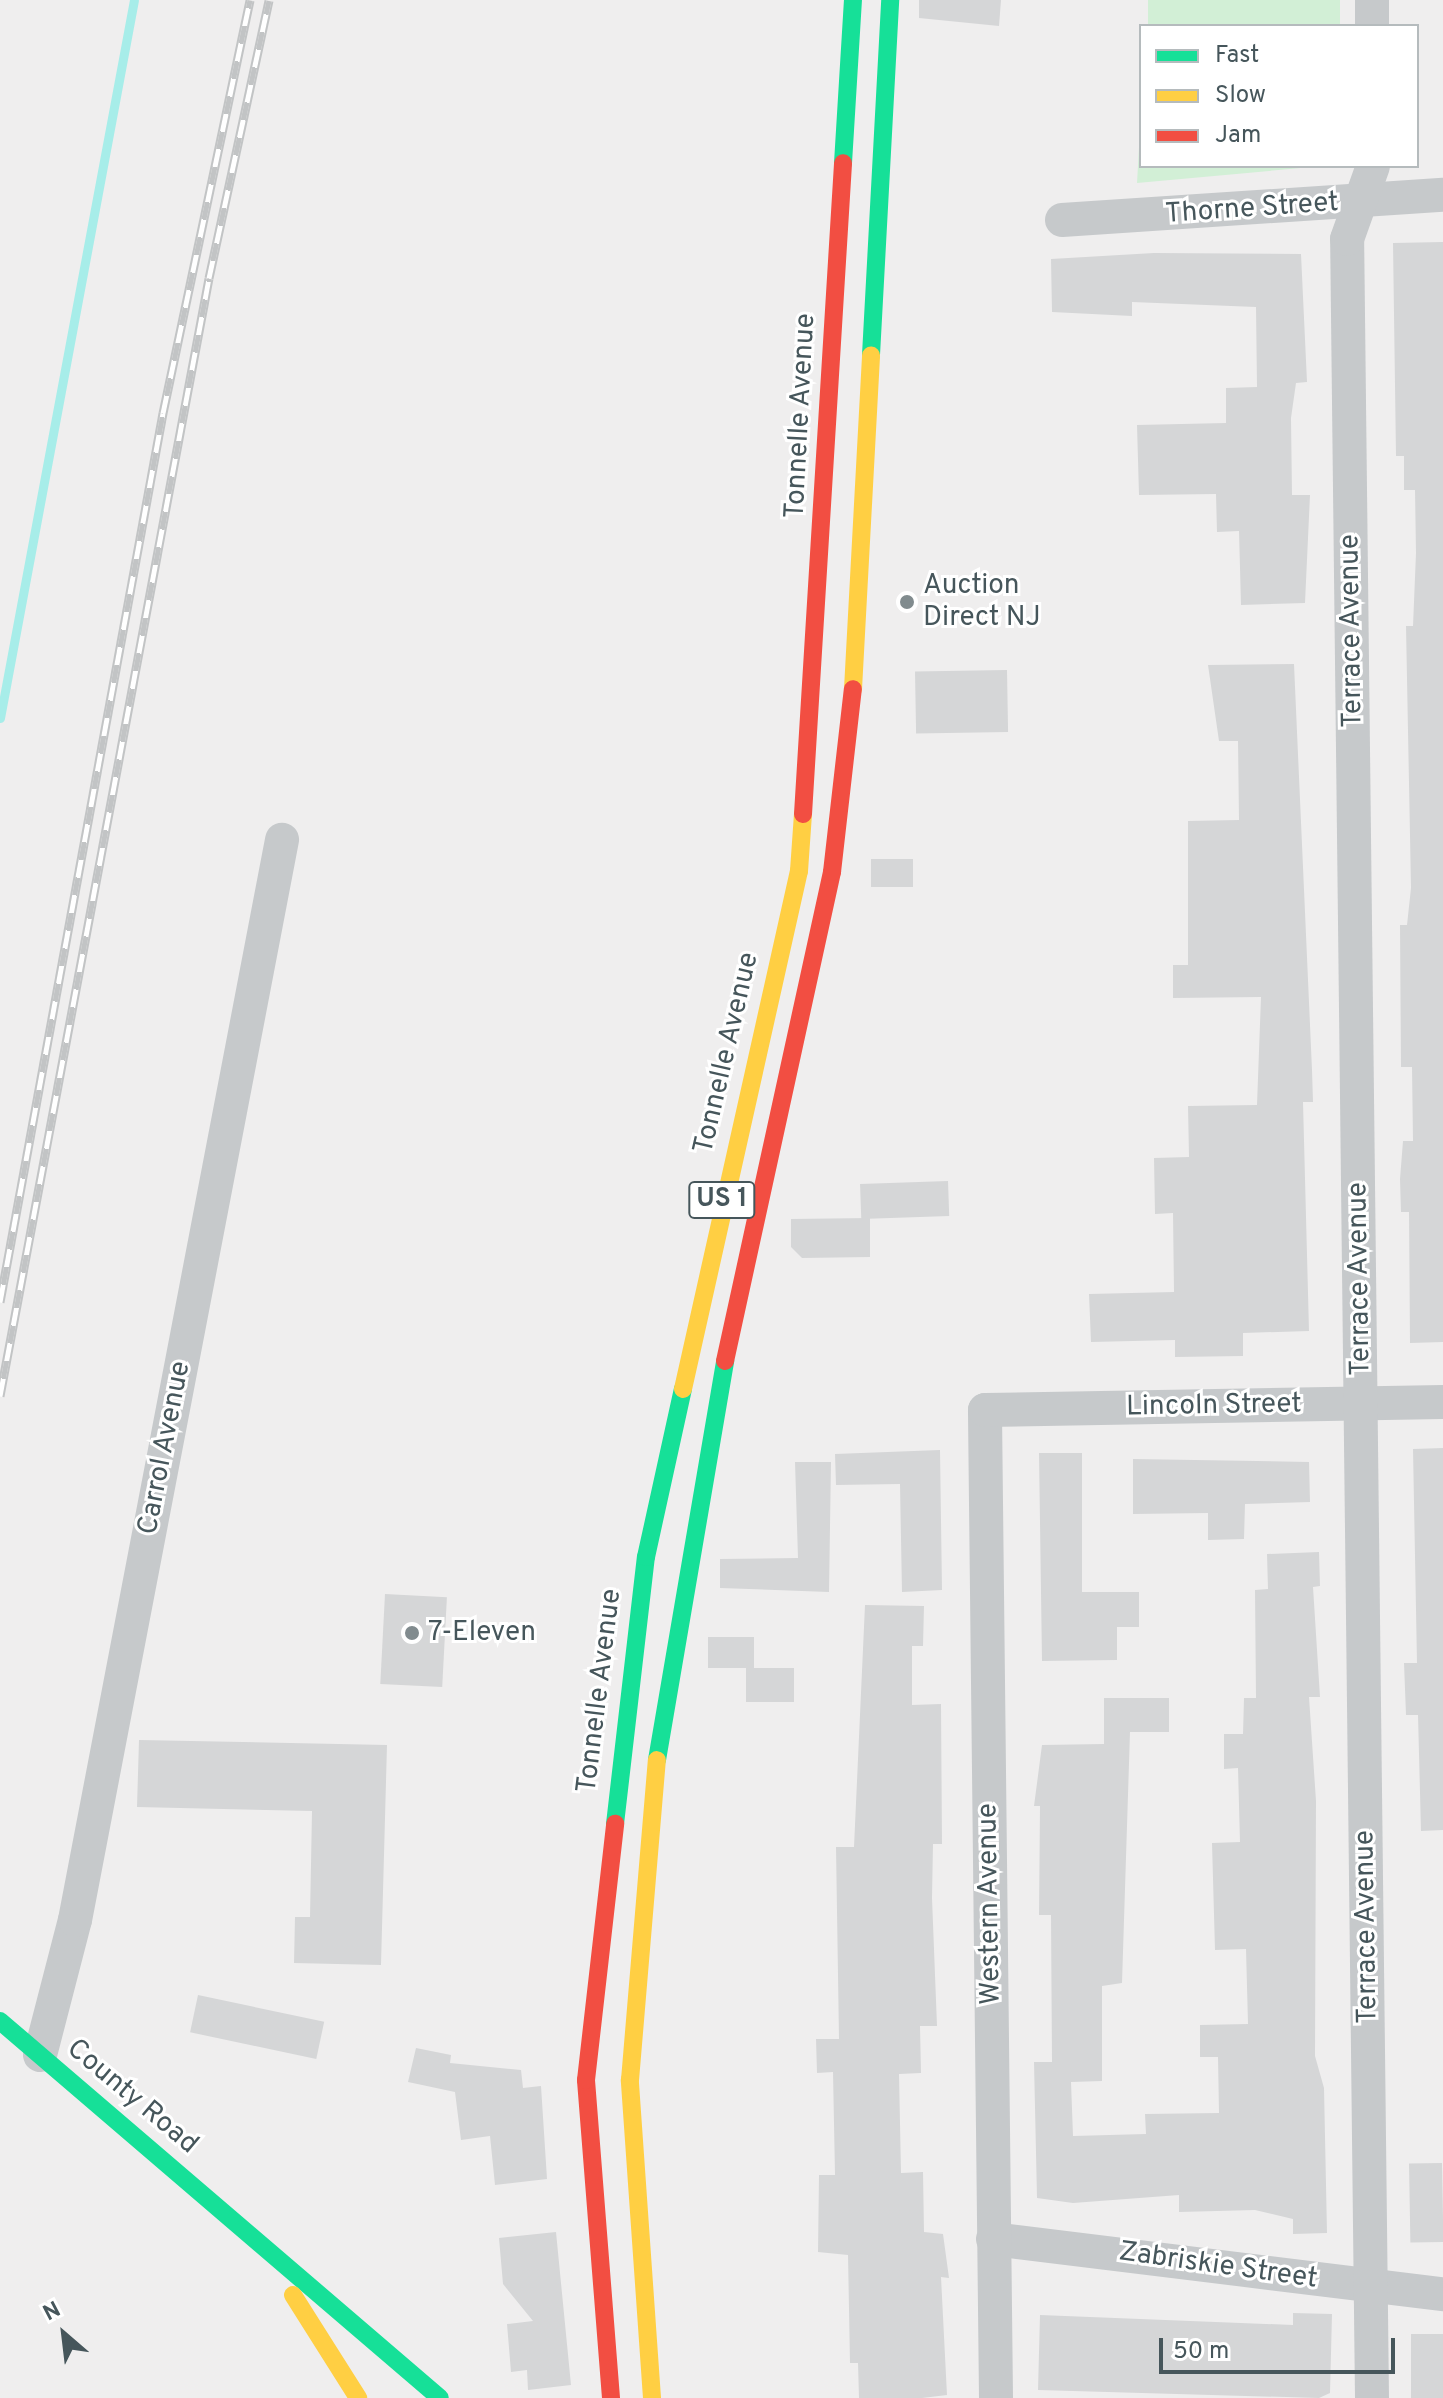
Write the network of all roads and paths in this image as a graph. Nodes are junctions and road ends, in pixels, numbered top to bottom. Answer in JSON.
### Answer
{"nodes":[{"id":1,"x":853,"y":0,"type":"edge"},
{"id":2,"x":890,"y":0,"type":"edge"},
{"id":3,"x":1372,"y":0,"type":"edge"},
{"id":4,"x":1372,"y":24,"type":"edge"},
{"id":5,"x":1373,"y":168,"type":"edge"},
{"id":6,"x":1443,"y":195,"type":"edge"},
{"id":7,"x":1367,"y":200,"type":"junction"},
{"id":8,"x":1062,"y":220,"type":"dead end"},
{"id":9,"x":282,"y":840,"type":"dead end"},
{"id":10,"x":1443,"y":1402,"type":"edge"},
{"id":11,"x":1362,"y":1404,"type":"junction"},
{"id":12,"x":985,"y":1410,"type":"joint"},
{"id":13,"x":0,"y":2021,"type":"edge"},
{"id":14,"x":40,"y":2055,"type":"junction"},
{"id":15,"x":228,"y":2215,"type":"junction"},
{"id":16,"x":993,"y":2239,"type":"junction"},
{"id":17,"x":1372,"y":2287,"type":"junction"},
{"id":18,"x":1443,"y":2294,"type":"edge"},
{"id":19,"x":358,"y":2398,"type":"edge"},
{"id":20,"x":440,"y":2398,"type":"edge"},
{"id":21,"x":611,"y":2398,"type":"edge"},
{"id":22,"x":652,"y":2398,"type":"edge"},
{"id":23,"x":996,"y":2398,"type":"edge"},
{"id":24,"x":1372,"y":2398,"type":"edge"}],
"edges":[{"from":1,"to":21,"type":"main road","name":"Tonnelle Avenue","number":"US 1"},
{"from":2,"to":22,"type":"main road","number":"US 1"},
{"from":3,"to":4,"type":"street"},
{"from":5,"to":7,"type":"street","name":"Terrace Avenue"},
{"from":6,"to":7,"type":"street","name":"Thorne Street"},
{"from":7,"to":8,"type":"street","name":"Thorne Street"},
{"from":7,"to":11,"type":"street","name":"Terrace Avenue"},
{"from":9,"to":14,"type":"street","name":"Carrol Avenue"},
{"from":10,"to":11,"type":"street","name":"Lincoln Street"},
{"from":11,"to":12,"type":"street","name":"Lincoln Street"},
{"from":11,"to":17,"type":"street","name":"Terrace Avenue"},
{"from":12,"to":16,"type":"street","name":"Western Avenue"},
{"from":13,"to":14,"type":"main road","name":"County Road"},
{"from":14,"to":15,"type":"main road","name":"County Road"},
{"from":15,"to":19,"type":"main road","name":"County Road"},
{"from":15,"to":20,"type":"main road","name":"County Road"},
{"from":16,"to":17,"type":"street","name":"Zabriskie Street"},
{"from":16,"to":23,"type":"street","name":"Western Avenue"},
{"from":17,"to":18,"type":"street","name":"Zabriskie Street"},
{"from":17,"to":24,"type":"street","name":"Terrace Avenue"}]}
